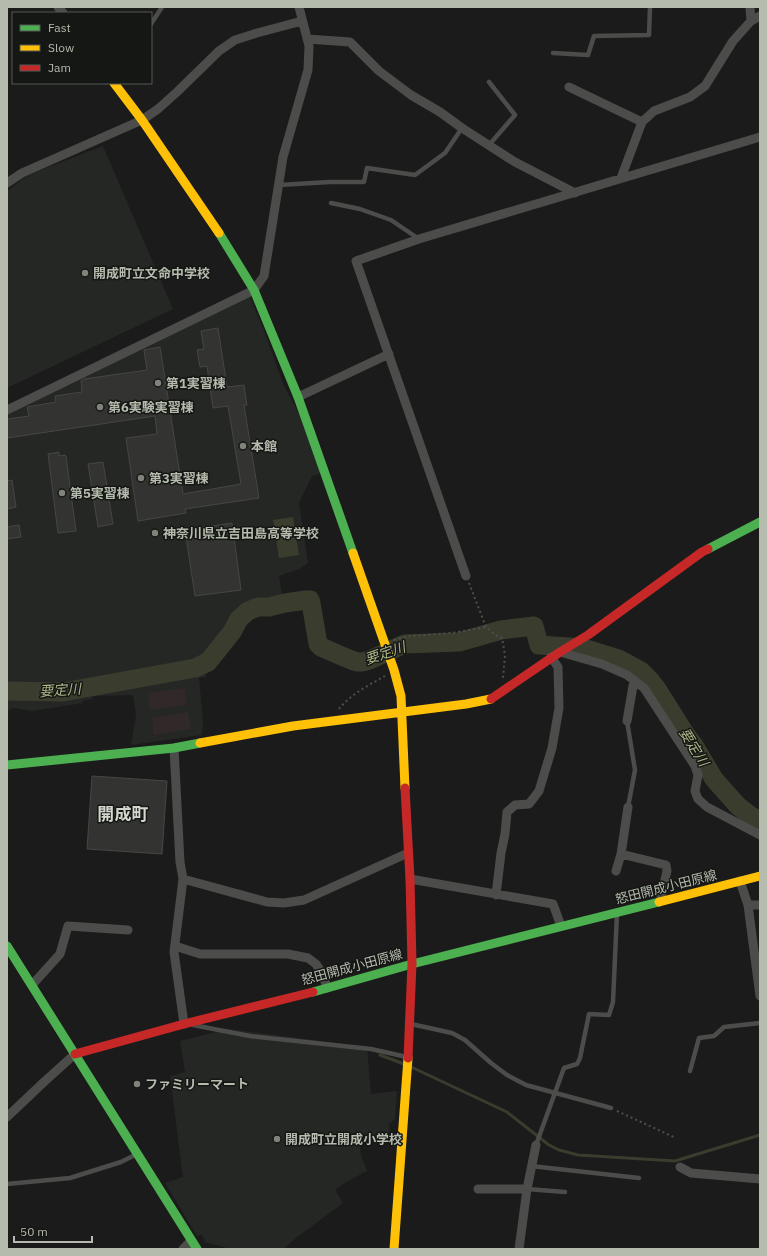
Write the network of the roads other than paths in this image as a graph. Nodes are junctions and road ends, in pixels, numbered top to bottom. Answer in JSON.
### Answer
{"nodes":[{"id":1,"x":162,"y":7,"type":"edge"},
{"id":2,"x":299,"y":7,"type":"edge"},
{"id":3,"x":650,"y":7,"type":"edge"},
{"id":4,"x":750,"y":7,"type":"edge"},
{"id":5,"x":760,"y":16,"type":"edge"},
{"id":6,"x":302,"y":20,"type":"junction"},
{"id":7,"x":751,"y":21,"type":"junction"},
{"id":8,"x":152,"y":22,"type":"edge"},
{"id":9,"x":307,"y":39,"type":"junction"},
{"id":10,"x":553,"y":54,"type":"dead end"},
{"id":11,"x":489,"y":82,"type":"dead end"},
{"id":12,"x":115,"y":84,"type":"edge"},
{"id":13,"x":569,"y":87,"type":"dead end"},
{"id":14,"x":142,"y":120,"type":"junction"},
{"id":15,"x":642,"y":122,"type":"junction"},
{"id":16,"x":462,"y":128,"type":"junction"},
{"id":17,"x":760,"y":138,"type":"edge"},
{"id":18,"x":489,"y":145,"type":"junction"},
{"id":19,"x":621,"y":178,"type":"junction"},
{"id":20,"x":7,"y":183,"type":"edge"},
{"id":21,"x":279,"y":185,"type":"junction"},
{"id":22,"x":575,"y":193,"type":"junction"},
{"id":23,"x":331,"y":203,"type":"dead end"},
{"id":24,"x":419,"y":239,"type":"junction"},
{"id":25,"x":254,"y":290,"type":"junction"},
{"id":26,"x":389,"y":354,"type":"junction"},
{"id":27,"x":298,"y":397,"type":"junction"},
{"id":28,"x":7,"y":410,"type":"edge"},
{"id":29,"x":760,"y":522,"type":"edge"},
{"id":30,"x":466,"y":576,"type":"road end"},
{"id":31,"x":560,"y":652,"type":"junction"},
{"id":32,"x":551,"y":658,"type":"junction"},
{"id":33,"x":634,"y":680,"type":"junction"},
{"id":34,"x":402,"y":711,"type":"junction"},
{"id":35,"x":627,"y":720,"type":"joint"},
{"id":36,"x":174,"y":748,"type":"junction"},
{"id":37,"x":7,"y":765,"type":"edge"},
{"id":38,"x":628,"y":807,"type":"joint"},
{"id":39,"x":760,"y":835,"type":"edge"},
{"id":40,"x":408,"y":853,"type":"junction"},
{"id":41,"x":621,"y":854,"type":"junction"},
{"id":42,"x":616,"y":871,"type":"dead end"},
{"id":43,"x":760,"y":876,"type":"edge"},
{"id":44,"x":183,"y":880,"type":"junction"},
{"id":45,"x":410,"y":880,"type":"junction"},
{"id":46,"x":740,"y":881,"type":"junction"},
{"id":47,"x":496,"y":895,"type":"junction"},
{"id":48,"x":660,"y":902,"type":"junction"},
{"id":49,"x":748,"y":905,"type":"junction"},
{"id":50,"x":760,"y":905,"type":"edge"},
{"id":51,"x":618,"y":912,"type":"junction"},
{"id":52,"x":561,"y":926,"type":"junction"},
{"id":53,"x":128,"y":930,"type":"dead end"},
{"id":54,"x":7,"y":946,"type":"edge"},
{"id":55,"x":175,"y":946,"type":"junction"},
{"id":56,"x":412,"y":964,"type":"junction"},
{"id":57,"x":32,"y":986,"type":"junction"},
{"id":58,"x":327,"y":988,"type":"junction"},
{"id":59,"x":760,"y":996,"type":"edge"},
{"id":60,"x":410,"y":1023,"type":"junction"},
{"id":61,"x":760,"y":1023,"type":"edge"},
{"id":62,"x":184,"y":1024,"type":"junction"},
{"id":63,"x":75,"y":1054,"type":"junction"},
{"id":64,"x":407,"y":1057,"type":"junction"},
{"id":65,"x":690,"y":1072,"type":"dead end"},
{"id":66,"x":555,"y":1093,"type":"junction"},
{"id":67,"x":611,"y":1108,"type":"road end"},
{"id":68,"x":7,"y":1117,"type":"edge"},
{"id":69,"x":536,"y":1145,"type":"joint"},
{"id":70,"x":137,"y":1154,"type":"junction"},
{"id":71,"x":531,"y":1166,"type":"junction"},
{"id":72,"x":680,"y":1167,"type":"dead end"},
{"id":73,"x":639,"y":1178,"type":"dead end"},
{"id":74,"x":760,"y":1179,"type":"edge"},
{"id":75,"x":7,"y":1184,"type":"edge"},
{"id":76,"x":478,"y":1189,"type":"dead end"},
{"id":77,"x":527,"y":1189,"type":"junction"},
{"id":78,"x":565,"y":1192,"type":"dead end"},
{"id":79,"x":191,"y":1240,"type":"junction"},
{"id":80,"x":183,"y":1249,"type":"edge"},
{"id":81,"x":197,"y":1249,"type":"edge"},
{"id":82,"x":394,"y":1249,"type":"edge"},
{"id":83,"x":519,"y":1249,"type":"edge"}],
"edges":[{"from":1,"to":8,"type":"lane"},
{"from":2,"to":6,"type":"street"},
{"from":3,"to":10,"type":"lane"},
{"from":4,"to":7,"type":"street"},
{"from":5,"to":7,"type":"street"},
{"from":6,"to":9,"type":"street"},
{"from":6,"to":14,"type":"street"},
{"from":7,"to":15,"type":"street"},
{"from":9,"to":16,"type":"street"},
{"from":9,"to":21,"type":"street"},
{"from":11,"to":18,"type":"lane"},
{"from":12,"to":14,"type":"street"},
{"from":13,"to":15,"type":"street"},
{"from":14,"to":20,"type":"street"},
{"from":14,"to":25,"type":"street"},
{"from":15,"to":19,"type":"street"},
{"from":16,"to":18,"type":"street"},
{"from":16,"to":21,"type":"lane"},
{"from":17,"to":19,"type":"street"},
{"from":18,"to":22,"type":"street"},
{"from":19,"to":22,"type":"street"},
{"from":21,"to":25,"type":"street"},
{"from":22,"to":24,"type":"street"},
{"from":23,"to":24,"type":"lane"},
{"from":24,"to":26,"type":"street"},
{"from":25,"to":27,"type":"street"},
{"from":25,"to":28,"type":"street"},
{"from":26,"to":27,"type":"street"},
{"from":26,"to":30,"type":"street"},
{"from":27,"to":34,"type":"street"},
{"from":29,"to":31,"type":"street"},
{"from":31,"to":32,"type":"street"},
{"from":31,"to":33,"type":"street"},
{"from":32,"to":34,"type":"street"},
{"from":32,"to":47,"type":"street"},
{"from":33,"to":35,"type":"street"},
{"from":33,"to":39,"type":"street"},
{"from":34,"to":36,"type":"street"},
{"from":34,"to":40,"type":"street"},
{"from":35,"to":38,"type":"lane"},
{"from":36,"to":37,"type":"street"},
{"from":36,"to":44,"type":"street"},
{"from":38,"to":41,"type":"street"},
{"from":40,"to":44,"type":"street"},
{"from":40,"to":45,"type":"street"},
{"from":41,"to":42,"type":"street"},
{"from":41,"to":48,"type":"street"},
{"from":43,"to":46,"type":"street","name":"怒田開成小田原線"},
{"from":44,"to":55,"type":"street"},
{"from":45,"to":47,"type":"street"},
{"from":45,"to":56,"type":"street"},
{"from":46,"to":48,"type":"street","name":"怒田開成小田原線"},
{"from":46,"to":49,"type":"street"},
{"from":47,"to":52,"type":"street"},
{"from":48,"to":51,"type":"street","name":"怒田開成小田原線"},
{"from":49,"to":50,"type":"street"},
{"from":49,"to":59,"type":"street"},
{"from":51,"to":52,"type":"street","name":"怒田開成小田原線"},
{"from":51,"to":66,"type":"lane"},
{"from":52,"to":56,"type":"street","name":"怒田開成小田原線"},
{"from":53,"to":57,"type":"street"},
{"from":54,"to":57,"type":"street"},
{"from":55,"to":58,"type":"street"},
{"from":55,"to":62,"type":"street"},
{"from":56,"to":58,"type":"street","name":"怒田開成小田原線"},
{"from":56,"to":60,"type":"street"},
{"from":57,"to":63,"type":"street"},
{"from":58,"to":62,"type":"street","name":"怒田開成小田原線"},
{"from":60,"to":64,"type":"street"},
{"from":60,"to":66,"type":"lane"},
{"from":61,"to":65,"type":"lane"},
{"from":62,"to":63,"type":"street","name":"怒田開成小田原線"},
{"from":62,"to":64,"type":"lane"},
{"from":63,"to":68,"type":"street"},
{"from":63,"to":70,"type":"street"},
{"from":64,"to":82,"type":"street"},
{"from":66,"to":67,"type":"lane"},
{"from":66,"to":69,"type":"lane"},
{"from":69,"to":71,"type":"street"},
{"from":70,"to":75,"type":"lane"},
{"from":70,"to":79,"type":"street"},
{"from":71,"to":73,"type":"lane"},
{"from":71,"to":77,"type":"street"},
{"from":72,"to":74,"type":"street"},
{"from":76,"to":77,"type":"street"},
{"from":77,"to":78,"type":"lane"},
{"from":77,"to":83,"type":"street"},
{"from":79,"to":80,"type":"street"},
{"from":79,"to":81,"type":"street"}]}
